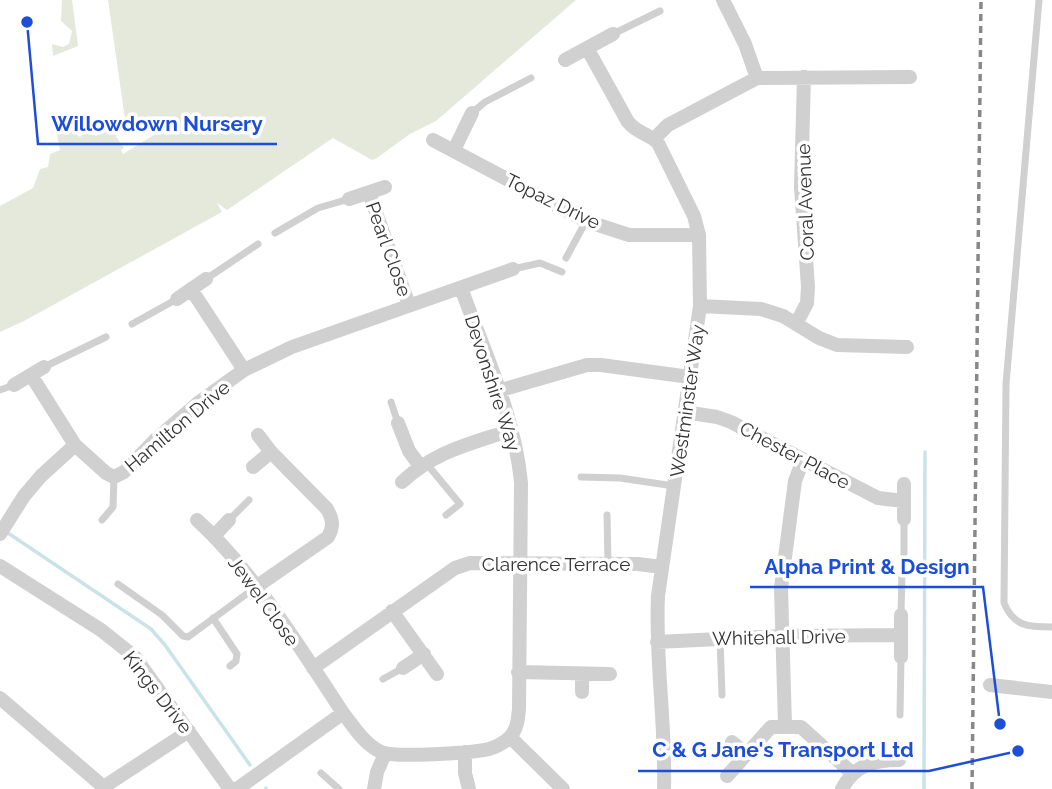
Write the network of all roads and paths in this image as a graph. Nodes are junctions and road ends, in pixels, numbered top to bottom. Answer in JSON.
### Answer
{"nodes":[{"id":1,"x":723,"y":0,"type":"edge"},
{"id":2,"x":1039,"y":0,"type":"edge"},
{"id":3,"x":660,"y":11,"type":"dead end"},
{"id":4,"x":613,"y":34,"type":"joint"},
{"id":5,"x":587,"y":48,"type":"junction"},
{"id":6,"x":559,"y":63,"type":"dead end"},
{"id":7,"x":804,"y":77,"type":"junction"},
{"id":8,"x":910,"y":77,"type":"dead end"},
{"id":9,"x":531,"y":78,"type":"dead end"},
{"id":10,"x":757,"y":78,"type":"junction"},
{"id":11,"x":472,"y":113,"type":"joint"},
{"id":12,"x":654,"y":139,"type":"junction"},
{"id":13,"x":433,"y":140,"type":"dead end"},
{"id":14,"x":454,"y":150,"type":"junction"},
{"id":15,"x":385,"y":187,"type":"dead end"},
{"id":16,"x":369,"y":193,"type":"junction"},
{"id":17,"x":349,"y":199,"type":"joint"},
{"id":18,"x":586,"y":222,"type":"junction"},
{"id":19,"x":275,"y":233,"type":"dead end"},
{"id":20,"x":699,"y":235,"type":"junction"},
{"id":21,"x":258,"y":244,"type":"dead end"},
{"id":22,"x":566,"y":258,"type":"dead end"},
{"id":23,"x":513,"y":269,"type":"joint"},
{"id":24,"x":562,"y":272,"type":"dead end"},
{"id":25,"x":206,"y":279,"type":"joint"},
{"id":26,"x":461,"y":288,"type":"junction"},
{"id":27,"x":191,"y":289,"type":"junction"},
{"id":28,"x":177,"y":299,"type":"joint"},
{"id":29,"x":409,"y":305,"type":"junction"},
{"id":30,"x":700,"y":306,"type":"junction"},
{"id":31,"x":132,"y":324,"type":"dead end"},
{"id":32,"x":796,"y":324,"type":"junction"},
{"id":33,"x":106,"y":337,"type":"dead end"},
{"id":34,"x":907,"y":347,"type":"dead end"},
{"id":35,"x":44,"y":367,"type":"joint"},
{"id":36,"x":244,"y":370,"type":"junction"},
{"id":37,"x":30,"y":375,"type":"junction"},
{"id":38,"x":690,"y":377,"type":"junction"},
{"id":39,"x":7,"y":387,"type":"edge"},
{"id":40,"x":498,"y":391,"type":"junction"},
{"id":41,"x":391,"y":402,"type":"dead end"},
{"id":42,"x":684,"y":412,"type":"junction"},
{"id":43,"x":398,"y":423,"type":"joint"},
{"id":44,"x":511,"y":430,"type":"junction"},
{"id":45,"x":258,"y":435,"type":"dead end"},
{"id":46,"x":75,"y":445,"type":"junction"},
{"id":47,"x":271,"y":452,"type":"junction"},
{"id":48,"x":803,"y":460,"type":"junction"},
{"id":49,"x":423,"y":464,"type":"junction"},
{"id":50,"x":253,"y":467,"type":"dead end"},
{"id":51,"x":114,"y":477,"type":"junction"},
{"id":52,"x":581,"y":477,"type":"dead end"},
{"id":53,"x":402,"y":482,"type":"dead end"},
{"id":54,"x":904,"y":484,"type":"dead end"},
{"id":55,"x":675,"y":486,"type":"junction"},
{"id":56,"x":249,"y":499,"type":"dead end"},
{"id":57,"x":904,"y":501,"type":"junction"},
{"id":58,"x":446,"y":515,"type":"dead end"},
{"id":59,"x":607,"y":515,"type":"dead end"},
{"id":60,"x":904,"y":519,"type":"joint"},
{"id":61,"x":102,"y":520,"type":"dead end"},
{"id":62,"x":197,"y":520,"type":"dead end"},
{"id":63,"x":229,"y":520,"type":"joint"},
{"id":64,"x":3,"y":530,"type":"edge"},
{"id":65,"x":214,"y":536,"type":"junction"},
{"id":66,"x":904,"y":554,"type":"dead end"},
{"id":67,"x":519,"y":562,"type":"junction"},
{"id":68,"x":608,"y":564,"type":"junction"},
{"id":69,"x":0,"y":566,"type":"edge"},
{"id":70,"x":662,"y":567,"type":"junction"},
{"id":71,"x":902,"y":569,"type":"dead end"},
{"id":72,"x":118,"y":584,"type":"dead end"},
{"id":73,"x":256,"y":587,"type":"junction"},
{"id":74,"x":392,"y":611,"type":"junction"},
{"id":75,"x":901,"y":615,"type":"joint"},
{"id":76,"x":214,"y":618,"type":"junction"},
{"id":77,"x":1052,"y":627,"type":"edge"},
{"id":78,"x":901,"y":635,"type":"junction"},
{"id":79,"x":782,"y":636,"type":"junction"},
{"id":80,"x":720,"y":638,"type":"junction"},
{"id":81,"x":657,"y":642,"type":"junction"},
{"id":82,"x":424,"y":654,"type":"junction"},
{"id":83,"x":901,"y":657,"type":"joint"},
{"id":84,"x":230,"y":666,"type":"dead end"},
{"id":85,"x":313,"y":668,"type":"junction"},
{"id":86,"x":403,"y":668,"type":"joint"},
{"id":87,"x":518,"y":672,"type":"junction"},
{"id":88,"x":437,"y":674,"type":"dead end"},
{"id":89,"x":582,"y":674,"type":"junction"},
{"id":90,"x":610,"y":674,"type":"dead end"},
{"id":91,"x":383,"y":679,"type":"dead end"},
{"id":92,"x":990,"y":685,"type":"dead end"},
{"id":93,"x":582,"y":692,"type":"dead end"},
{"id":94,"x":1052,"y":692,"type":"edge"},
{"id":95,"x":722,"y":695,"type":"dead end"},
{"id":96,"x":0,"y":698,"type":"edge"},
{"id":97,"x":344,"y":713,"type":"junction"},
{"id":98,"x":900,"y":715,"type":"dead end"},
{"id":99,"x":785,"y":725,"type":"junction"},
{"id":100,"x":189,"y":731,"type":"junction"},
{"id":101,"x":510,"y":737,"type":"junction"},
{"id":102,"x":732,"y":742,"type":"dead end"},
{"id":103,"x":465,"y":752,"type":"junction"},
{"id":104,"x":385,"y":754,"type":"junction"},
{"id":105,"x":746,"y":754,"type":"junction"},
{"id":106,"x":899,"y":760,"type":"dead end"},
{"id":107,"x":566,"y":769,"type":"dead end"},
{"id":108,"x":321,"y":773,"type":"dead end"},
{"id":109,"x":852,"y":773,"type":"junction"},
{"id":110,"x":727,"y":776,"type":"dead end"},
{"id":111,"x":559,"y":785,"type":"edge"},
{"id":112,"x":105,"y":788,"type":"edge"},
{"id":113,"x":230,"y":789,"type":"edge"},
{"id":114,"x":237,"y":789,"type":"edge"},
{"id":115,"x":340,"y":789,"type":"edge"},
{"id":116,"x":374,"y":789,"type":"edge"},
{"id":117,"x":469,"y":789,"type":"edge"},
{"id":118,"x":664,"y":789,"type":"edge"},
{"id":119,"x":842,"y":789,"type":"edge"}],
"edges":[{"from":1,"to":10,"type":"street"},
{"from":2,"to":77,"type":"lane"},
{"from":3,"to":4,"type":"lane"},
{"from":4,"to":5,"type":"street"},
{"from":5,"to":6,"type":"street"},
{"from":5,"to":12,"type":"street","name":"Westminster Way"},
{"from":7,"to":8,"type":"street"},
{"from":7,"to":10,"type":"street"},
{"from":7,"to":32,"type":"street","name":"Coral Avenue"},
{"from":9,"to":11,"type":"lane"},
{"from":10,"to":12,"type":"street"},
{"from":11,"to":14,"type":"street"},
{"from":12,"to":20,"type":"street","name":"Westminster Way"},
{"from":13,"to":14,"type":"street","name":"Topaz Drive"},
{"from":14,"to":18,"type":"street","name":"Topaz Drive"},
{"from":15,"to":16,"type":"street","name":"Pearl Close"},
{"from":16,"to":17,"type":"street","name":"Pearl Close"},
{"from":16,"to":29,"type":"street","name":"Pearl Close"},
{"from":17,"to":19,"type":"lane"},
{"from":18,"to":20,"type":"street","name":"Topaz Drive"},
{"from":18,"to":22,"type":"lane"},
{"from":20,"to":30,"type":"street","name":"Westminster Way"},
{"from":21,"to":25,"type":"lane"},
{"from":23,"to":24,"type":"lane"},
{"from":23,"to":26,"type":"street","name":"Hamilton Drive"},
{"from":25,"to":27,"type":"street"},
{"from":26,"to":29,"type":"street","name":"Hamilton Drive"},
{"from":26,"to":40,"type":"street","name":"Devonshire Way"},
{"from":27,"to":28,"type":"street"},
{"from":27,"to":36,"type":"street"},
{"from":28,"to":31,"type":"lane"},
{"from":29,"to":36,"type":"street","name":"Hamilton Drive"},
{"from":30,"to":32,"type":"street"},
{"from":30,"to":38,"type":"street","name":"Westminster Way"},
{"from":32,"to":34,"type":"street"},
{"from":33,"to":35,"type":"lane"},
{"from":35,"to":37,"type":"street"},
{"from":36,"to":51,"type":"street","name":"Hamilton Drive"},
{"from":37,"to":39,"type":"street"},
{"from":37,"to":46,"type":"street","name":"Hamilton Drive"},
{"from":38,"to":40,"type":"street"},
{"from":38,"to":42,"type":"street","name":"Westminster Way"},
{"from":40,"to":44,"type":"street","name":"Devonshire Way"},
{"from":41,"to":43,"type":"lane"},
{"from":42,"to":48,"type":"street","name":"Chester Place"},
{"from":42,"to":55,"type":"street","name":"Westminster Way"},
{"from":43,"to":49,"type":"street"},
{"from":44,"to":49,"type":"street"},
{"from":44,"to":67,"type":"street","name":"Devonshire Way"},
{"from":45,"to":47,"type":"street"},
{"from":46,"to":51,"type":"street","name":"Hamilton Drive"},
{"from":46,"to":64,"type":"street"},
{"from":47,"to":50,"type":"street"},
{"from":47,"to":73,"type":"street"},
{"from":48,"to":57,"type":"street","name":"Chester Place"},
{"from":48,"to":79,"type":"street"},
{"from":49,"to":53,"type":"street"},
{"from":49,"to":58,"type":"lane"},
{"from":51,"to":61,"type":"lane"},
{"from":52,"to":55,"type":"lane"},
{"from":54,"to":57,"type":"street"},
{"from":55,"to":70,"type":"street","name":"Westminster Way"},
{"from":56,"to":63,"type":"lane"},
{"from":57,"to":60,"type":"street"},
{"from":59,"to":68,"type":"lane"},
{"from":60,"to":66,"type":"lane"},
{"from":62,"to":65,"type":"street","name":"Jewel Close"},
{"from":63,"to":65,"type":"street"},
{"from":65,"to":73,"type":"street","name":"Jewel Close"},
{"from":67,"to":68,"type":"street","name":"Clarence Terrace"},
{"from":67,"to":74,"type":"street","name":"Clarence Terrace"},
{"from":67,"to":87,"type":"street","name":"Devonshire Way"},
{"from":68,"to":70,"type":"street","name":"Clarence Terrace"},
{"from":69,"to":100,"type":"street","name":"Kings Drive"},
{"from":70,"to":81,"type":"street","name":"Westminster Way"},
{"from":71,"to":75,"type":"lane"},
{"from":72,"to":76,"type":"lane"},
{"from":73,"to":76,"type":"lane"},
{"from":73,"to":85,"type":"street","name":"Jewel Close"},
{"from":74,"to":82,"type":"street"},
{"from":74,"to":85,"type":"street","name":"Clarence Terrace"},
{"from":75,"to":78,"type":"street"},
{"from":76,"to":84,"type":"lane"},
{"from":78,"to":79,"type":"street","name":"Whitehall Drive"},
{"from":78,"to":83,"type":"street"},
{"from":79,"to":80,"type":"street","name":"Whitehall Drive"},
{"from":79,"to":99,"type":"street"},
{"from":80,"to":81,"type":"street","name":"Whitehall Drive"},
{"from":80,"to":95,"type":"lane"},
{"from":81,"to":118,"type":"street","name":"Westminster Way"},
{"from":82,"to":86,"type":"street"},
{"from":82,"to":88,"type":"street"},
{"from":83,"to":98,"type":"lane"},
{"from":85,"to":97,"type":"street","name":"Jewel Close"},
{"from":86,"to":91,"type":"lane"},
{"from":87,"to":89,"type":"street"},
{"from":87,"to":101,"type":"street","name":"Devonshire Way"},
{"from":89,"to":90,"type":"street"},
{"from":89,"to":93,"type":"street"},
{"from":92,"to":94,"type":"street"},
{"from":96,"to":112,"type":"street"},
{"from":97,"to":104,"type":"street","name":"Jewel Close"},
{"from":97,"to":114,"type":"street"},
{"from":99,"to":105,"type":"street"},
{"from":99,"to":109,"type":"street"},
{"from":100,"to":112,"type":"street"},
{"from":100,"to":113,"type":"street","name":"Kings Drive"},
{"from":101,"to":103,"type":"street"},
{"from":101,"to":111,"type":"street"},
{"from":102,"to":105,"type":"street"},
{"from":103,"to":104,"type":"street"},
{"from":103,"to":117,"type":"street"},
{"from":104,"to":116,"type":"street"},
{"from":105,"to":110,"type":"street"},
{"from":106,"to":109,"type":"street"},
{"from":107,"to":111,"type":"street"},
{"from":108,"to":115,"type":"lane"},
{"from":109,"to":119,"type":"street"}]}
